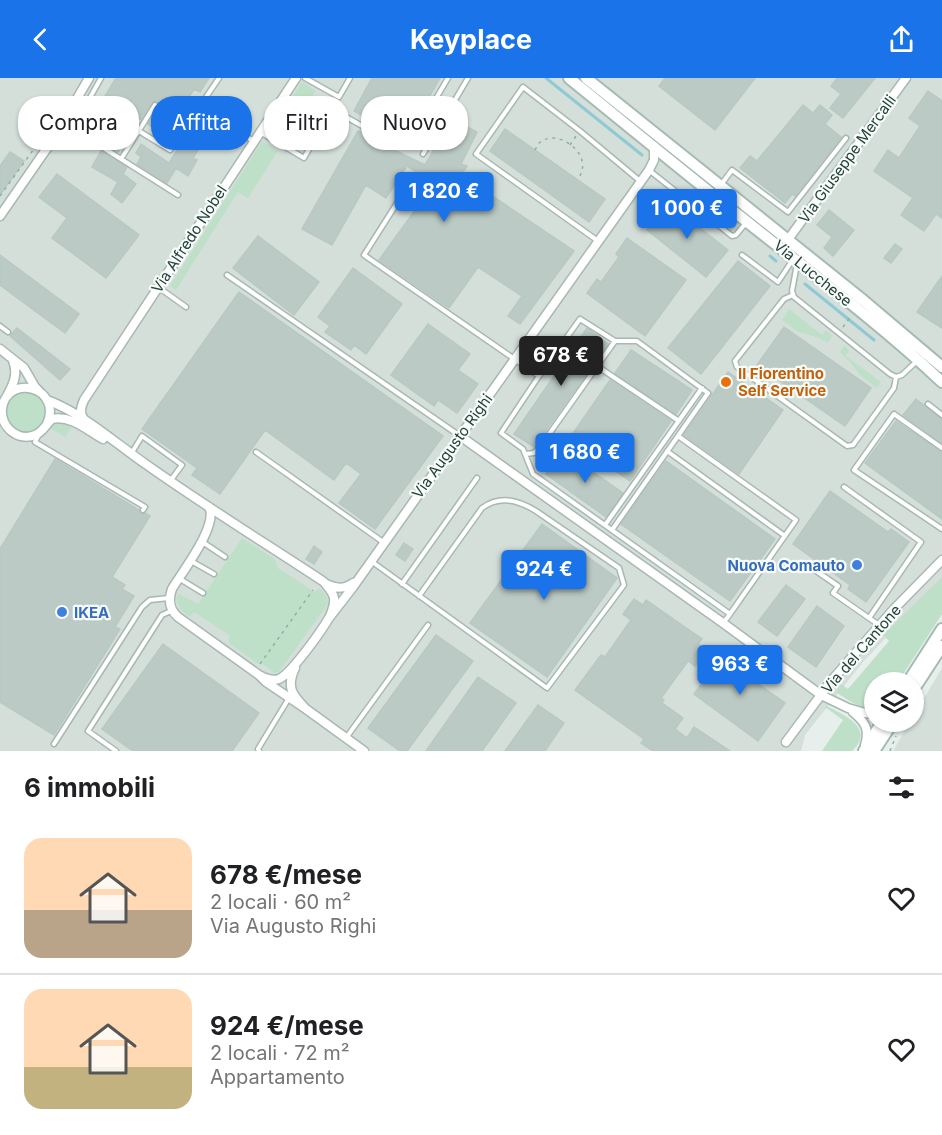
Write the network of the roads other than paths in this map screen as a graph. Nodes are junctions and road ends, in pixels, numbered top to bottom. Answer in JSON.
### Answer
{"nodes":[{"id":1,"x":89,"y":78,"type":"edge"},
{"id":2,"x":101,"y":78,"type":"edge"},
{"id":3,"x":219,"y":78,"type":"edge"},
{"id":4,"x":295,"y":78,"type":"edge"},
{"id":5,"x":305,"y":78,"type":"edge"},
{"id":6,"x":350,"y":78,"type":"edge"},
{"id":7,"x":448,"y":78,"type":"edge"},
{"id":8,"x":468,"y":78,"type":"edge"},
{"id":9,"x":569,"y":78,"type":"edge"},
{"id":10,"x":586,"y":78,"type":"edge"},
{"id":11,"x":906,"y":78,"type":"edge"},
{"id":12,"x":78,"y":96,"type":"edge"},
{"id":13,"x":91,"y":96,"type":"edge"},
{"id":14,"x":206,"y":96,"type":"edge"},
{"id":15,"x":151,"y":112,"type":"edge"},
{"id":16,"x":139,"y":131,"type":"joint"},
{"id":17,"x":259,"y":132,"type":"junction"},
{"id":18,"x":151,"y":138,"type":"edge"},
{"id":19,"x":846,"y":138,"type":"dead end"},
{"id":20,"x":254,"y":141,"type":"joint"},
{"id":21,"x":654,"y":146,"type":"junction"},
{"id":22,"x":44,"y":150,"type":"edge"},
{"id":23,"x":107,"y":150,"type":"edge"},
{"id":24,"x":127,"y":150,"type":"edge"},
{"id":25,"x":423,"y":154,"type":"dead end"},
{"id":26,"x":121,"y":159,"type":"junction"},
{"id":27,"x":671,"y":160,"type":"junction"},
{"id":28,"x":650,"y":168,"type":"junction"},
{"id":29,"x":413,"y":178,"type":"dead end"},
{"id":30,"x":640,"y":182,"type":"junction"},
{"id":31,"x":720,"y":186,"type":"junction"},
{"id":32,"x":178,"y":195,"type":"dead end"},
{"id":33,"x":0,"y":216,"type":"edge"},
{"id":34,"x":747,"y":222,"type":"junction"},
{"id":35,"x":598,"y":241,"type":"junction"},
{"id":36,"x":788,"y":241,"type":"junction"},
{"id":37,"x":742,"y":255,"type":"dead end"},
{"id":38,"x":796,"y":259,"type":"junction"},
{"id":39,"x":227,"y":275,"type":"dead end"},
{"id":40,"x":158,"y":287,"type":"junction"},
{"id":41,"x":793,"y":295,"type":"junction"},
{"id":42,"x":186,"y":307,"type":"dead end"},
{"id":43,"x":0,"y":326,"type":"edge"},
{"id":44,"x":8,"y":332,"type":"dead end"},
{"id":45,"x":615,"y":341,"type":"junction"},
{"id":46,"x":0,"y":349,"type":"edge"},
{"id":47,"x":514,"y":359,"type":"junction"},
{"id":48,"x":918,"y":360,"type":"junction"},
{"id":49,"x":13,"y":361,"type":"junction"},
{"id":50,"x":941,"y":364,"type":"edge"},
{"id":51,"x":597,"y":366,"type":"junction"},
{"id":52,"x":539,"y":376,"type":"junction"},
{"id":53,"x":896,"y":377,"type":"junction"},
{"id":54,"x":942,"y":382,"type":"edge"},
{"id":55,"x":702,"y":388,"type":"junction"},
{"id":56,"x":40,"y":392,"type":"junction"},
{"id":57,"x":47,"y":400,"type":"junction"},
{"id":58,"x":84,"y":400,"type":"junction"},
{"id":59,"x":4,"y":401,"type":"junction"},
{"id":60,"x":58,"y":404,"type":"junction"},
{"id":61,"x":928,"y":404,"type":"dead end"},
{"id":62,"x":942,"y":415,"type":"edge"},
{"id":63,"x":679,"y":421,"type":"junction"},
{"id":64,"x":87,"y":422,"type":"junction"},
{"id":65,"x":47,"y":424,"type":"junction"},
{"id":66,"x":40,"y":432,"type":"junction"},
{"id":67,"x":460,"y":436,"type":"junction"},
{"id":68,"x":678,"y":436,"type":"junction"},
{"id":69,"x":942,"y":448,"type":"edge"},
{"id":70,"x":667,"y":451,"type":"junction"},
{"id":71,"x":256,"y":452,"type":"dead end"},
{"id":72,"x":131,"y":454,"type":"junction"},
{"id":73,"x":526,"y":454,"type":"junction"},
{"id":74,"x":147,"y":465,"type":"junction"},
{"id":75,"x":477,"y":478,"type":"dead end"},
{"id":76,"x":170,"y":481,"type":"junction"},
{"id":77,"x":844,"y":487,"type":"dead end"},
{"id":78,"x":209,"y":507,"type":"junction"},
{"id":79,"x":142,"y":510,"type":"dead end"},
{"id":80,"x":237,"y":525,"type":"junction"},
{"id":81,"x":605,"y":525,"type":"junction"},
{"id":82,"x":942,"y":529,"type":"edge"},
{"id":83,"x":612,"y":530,"type":"junction"},
{"id":84,"x":206,"y":533,"type":"junction"},
{"id":85,"x":785,"y":537,"type":"junction"},
{"id":86,"x":201,"y":542,"type":"junction"},
{"id":87,"x":384,"y":542,"type":"junction"},
{"id":88,"x":225,"y":557,"type":"dead end"},
{"id":89,"x":190,"y":560,"type":"junction"},
{"id":90,"x":942,"y":560,"type":"edge"},
{"id":91,"x":370,"y":561,"type":"junction"},
{"id":92,"x":809,"y":566,"type":"dead end"},
{"id":93,"x":214,"y":574,"type":"dead end"},
{"id":94,"x":178,"y":578,"type":"junction"},
{"id":95,"x":358,"y":578,"type":"junction"},
{"id":96,"x":324,"y":582,"type":"junction"},
{"id":97,"x":402,"y":584,"type":"junction"},
{"id":98,"x":203,"y":593,"type":"dead end"},
{"id":99,"x":419,"y":596,"type":"junction"},
{"id":100,"x":169,"y":598,"type":"junction"},
{"id":101,"x":172,"y":611,"type":"junction"},
{"id":102,"x":730,"y":614,"type":"junction"},
{"id":103,"x":329,"y":618,"type":"junction"},
{"id":104,"x":869,"y":618,"type":"junction"},
{"id":105,"x":723,"y":623,"type":"junction"},
{"id":106,"x":428,"y":625,"type":"dead end"},
{"id":107,"x":880,"y":626,"type":"junction"},
{"id":108,"x":942,"y":629,"type":"edge"},
{"id":109,"x":942,"y":646,"type":"edge"},
{"id":110,"x":297,"y":662,"type":"junction"},
{"id":111,"x":914,"y":672,"type":"edge"},
{"id":112,"x":924,"y":674,"type":"edge"},
{"id":113,"x":261,"y":676,"type":"junction"},
{"id":114,"x":821,"y":695,"type":"junction"},
{"id":115,"x":289,"y":699,"type":"junction"},
{"id":116,"x":848,"y":708,"type":"junction"},
{"id":117,"x":306,"y":709,"type":"junction"},
{"id":118,"x":864,"y":713,"type":"edge"},
{"id":119,"x":875,"y":732,"type":"edge"},
{"id":120,"x":886,"y":732,"type":"edge"},
{"id":121,"x":889,"y":732,"type":"edge"},
{"id":122,"x":346,"y":738,"type":"junction"},
{"id":123,"x":786,"y":742,"type":"dead end"},
{"id":124,"x":54,"y":744,"type":"dead end"},
{"id":125,"x":116,"y":751,"type":"edge"},
{"id":126,"x":259,"y":751,"type":"edge"},
{"id":127,"x":364,"y":751,"type":"edge"},
{"id":128,"x":863,"y":751,"type":"edge"},
{"id":129,"x":874,"y":751,"type":"edge"},
{"id":130,"x":881,"y":751,"type":"edge"}],
"edges":[{"from":1,"to":12,"type":"street"},
{"from":2,"to":13,"type":"lane"},
{"from":3,"to":14,"type":"lane"},
{"from":4,"to":17,"type":"street","name":"Via Alfredo Nobel"},
{"from":5,"to":6,"type":"lane"},
{"from":7,"to":17,"type":"lane"},
{"from":8,"to":25,"type":"lane"},
{"from":9,"to":21,"type":"main road","name":"Via Lucchese"},
{"from":10,"to":31,"type":"main road","name":"Via Lucchese"},
{"from":11,"to":36,"type":"street","name":"Via Giuseppe Mercalli"},
{"from":15,"to":16,"type":"lane"},
{"from":16,"to":18,"type":"lane"},
{"from":17,"to":20,"type":"street","name":"Via Alfredo Nobel"},
{"from":19,"to":31,"type":"lane"},
{"from":20,"to":40,"type":"street","name":"Via Alfredo Nobel"},
{"from":21,"to":27,"type":"main road","name":"Via Lucchese"},
{"from":21,"to":28,"type":"street","name":"Via Augusto Righi"},
{"from":22,"to":33,"type":"street"},
{"from":23,"to":26,"type":"lane"},
{"from":24,"to":26,"type":"lane"},
{"from":26,"to":32,"type":"lane"},
{"from":27,"to":28,"type":"street"},
{"from":27,"to":34,"type":"main road","name":"Via Lucchese"},
{"from":28,"to":30,"type":"street","name":"Via Augusto Righi"},
{"from":28,"to":34,"type":"lane"},
{"from":29,"to":47,"type":"lane"},
{"from":30,"to":35,"type":"street","name":"Via Augusto Righi"},
{"from":30,"to":35,"type":"lane"},
{"from":31,"to":36,"type":"main road","name":"Via Lucchese"},
{"from":34,"to":38,"type":"main road","name":"Via Lucchese"},
{"from":35,"to":47,"type":"street","name":"Via Augusto Righi"},
{"from":36,"to":50,"type":"main road","name":"Via Lucchese"},
{"from":37,"to":38,"type":"lane"},
{"from":38,"to":41,"type":"lane"},
{"from":38,"to":48,"type":"main road","name":"Via Lucchese"},
{"from":39,"to":67,"type":"lane"},
{"from":40,"to":42,"type":"lane"},
{"from":40,"to":58,"type":"street","name":"Via Alfredo Nobel"},
{"from":41,"to":53,"type":"lane"},
{"from":41,"to":53,"type":"lane"},
{"from":43,"to":44,"type":"lane"},
{"from":45,"to":51,"type":"lane"},
{"from":45,"to":52,"type":"lane"},
{"from":45,"to":55,"type":"lane"},
{"from":46,"to":49,"type":"street"},
{"from":47,"to":52,"type":"lane"},
{"from":47,"to":67,"type":"street","name":"Via Augusto Righi"},
{"from":48,"to":53,"type":"lane"},
{"from":48,"to":54,"type":"main road","name":"Via Lucchese"},
{"from":49,"to":56,"type":"street"},
{"from":49,"to":59,"type":"street"},
{"from":51,"to":63,"type":"lane"},
{"from":51,"to":73,"type":"lane"},
{"from":52,"to":73,"type":"lane"},
{"from":55,"to":63,"type":"lane"},
{"from":55,"to":68,"type":"lane"},
{"from":56,"to":57,"type":"street"},
{"from":56,"to":59,"type":"street"},
{"from":57,"to":60,"type":"street"},
{"from":57,"to":65,"type":"street"},
{"from":58,"to":60,"type":"street"},
{"from":58,"to":64,"type":"street"},
{"from":59,"to":66,"type":"street"},
{"from":60,"to":64,"type":"street"},
{"from":61,"to":62,"type":"lane"},
{"from":63,"to":81,"type":"lane"},
{"from":64,"to":72,"type":"street"},
{"from":65,"to":66,"type":"street"},
{"from":65,"to":74,"type":"street"},
{"from":66,"to":79,"type":"lane"},
{"from":67,"to":87,"type":"street","name":"Via Augusto Righi"},
{"from":67,"to":105,"type":"street"},
{"from":68,"to":70,"type":"lane"},
{"from":68,"to":85,"type":"lane"},
{"from":69,"to":82,"type":"lane"},
{"from":70,"to":83,"type":"lane"},
{"from":70,"to":85,"type":"lane"},
{"from":71,"to":87,"type":"lane"},
{"from":72,"to":74,"type":"street"},
{"from":72,"to":76,"type":"lane"},
{"from":73,"to":81,"type":"lane"},
{"from":74,"to":76,"type":"street"},
{"from":75,"to":97,"type":"lane"},
{"from":76,"to":78,"type":"street"},
{"from":77,"to":104,"type":"lane"},
{"from":78,"to":80,"type":"street"},
{"from":78,"to":84,"type":"street"},
{"from":80,"to":84,"type":"street"},
{"from":80,"to":96,"type":"street"},
{"from":81,"to":83,"type":"lane"},
{"from":83,"to":102,"type":"lane"},
{"from":84,"to":86,"type":"street"},
{"from":85,"to":102,"type":"lane"},
{"from":86,"to":88,"type":"lane"},
{"from":86,"to":89,"type":"street"},
{"from":87,"to":91,"type":"street","name":"Via Augusto Righi"},
{"from":89,"to":93,"type":"lane"},
{"from":89,"to":94,"type":"street"},
{"from":90,"to":107,"type":"street","name":"Via del Cantone"},
{"from":91,"to":95,"type":"street","name":"Via Augusto Righi"},
{"from":91,"to":97,"type":"lane"},
{"from":92,"to":104,"type":"lane"},
{"from":94,"to":98,"type":"lane"},
{"from":94,"to":100,"type":"street"},
{"from":95,"to":96,"type":"street"},
{"from":95,"to":103,"type":"street","name":"Via Augusto Righi"},
{"from":96,"to":103,"type":"street"},
{"from":97,"to":99,"type":"lane"},
{"from":99,"to":99,"type":"lane"},
{"from":100,"to":101,"type":"street"},
{"from":100,"to":124,"type":"lane"},
{"from":101,"to":113,"type":"street"},
{"from":101,"to":125,"type":"lane"},
{"from":102,"to":105,"type":"lane"},
{"from":103,"to":110,"type":"street"},
{"from":104,"to":107,"type":"lane"},
{"from":105,"to":114,"type":"street"},
{"from":106,"to":122,"type":"lane"},
{"from":107,"to":114,"type":"street","name":"Via del Cantone"},
{"from":108,"to":111,"type":"main road"},
{"from":109,"to":112,"type":"main road"},
{"from":110,"to":113,"type":"street"},
{"from":110,"to":117,"type":"street"},
{"from":113,"to":115,"type":"street"},
{"from":114,"to":116,"type":"street"},
{"from":114,"to":123,"type":"street","name":"Via del Cantone"},
{"from":115,"to":117,"type":"street"},
{"from":115,"to":126,"type":"lane"},
{"from":116,"to":118,"type":"street"},
{"from":116,"to":128,"type":"street"},
{"from":117,"to":122,"type":"street"},
{"from":119,"to":128,"type":"main road"},
{"from":120,"to":129,"type":"main road"},
{"from":121,"to":130,"type":"street"},
{"from":122,"to":127,"type":"street"}]}
